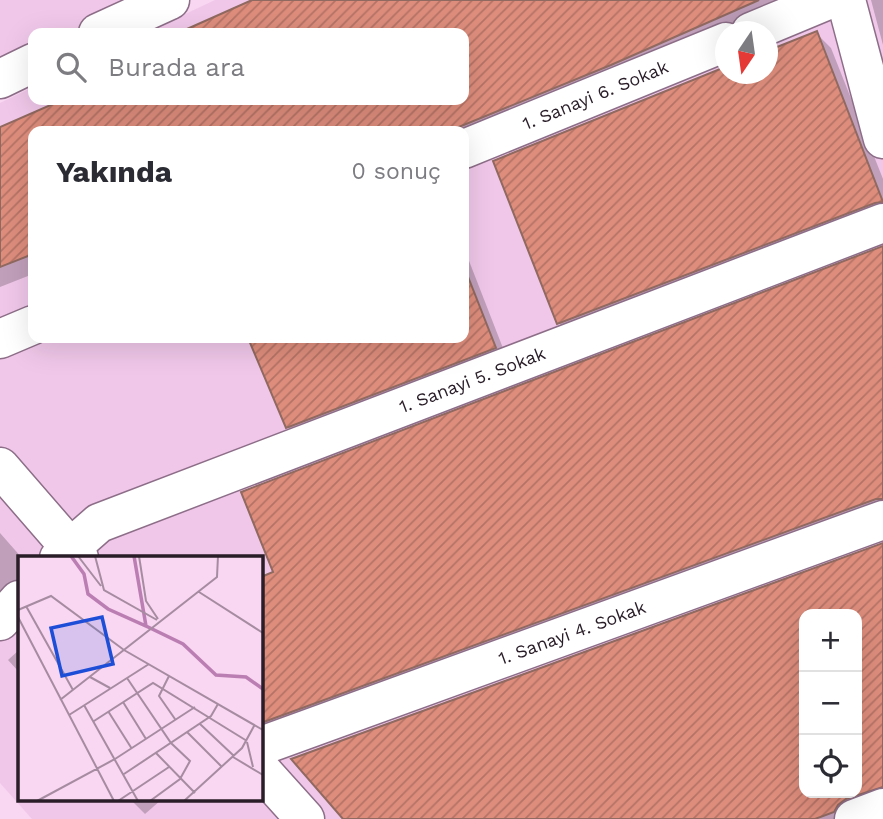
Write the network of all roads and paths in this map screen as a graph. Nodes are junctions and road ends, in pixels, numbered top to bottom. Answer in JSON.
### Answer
{"nodes":[{"id":1,"x":170,"y":0,"type":"edge"},
{"id":2,"x":828,"y":0,"type":"edge"},
{"id":3,"x":846,"y":0,"type":"edge"},
{"id":4,"x":777,"y":21,"type":"edge"},
{"id":5,"x":109,"y":28,"type":"edge"},
{"id":6,"x":715,"y":46,"type":"edge"},
{"id":7,"x":28,"y":66,"type":"edge"},
{"id":8,"x":0,"y":79,"type":"edge"},
{"id":9,"x":883,"y":139,"type":"edge"},
{"id":10,"x":469,"y":147,"type":"edge"},
{"id":11,"x":883,"y":223,"type":"edge"},
{"id":12,"x":28,"y":327,"type":"edge"},
{"id":13,"x":0,"y":339,"type":"edge"},
{"id":14,"x":0,"y":467,"type":"edge"},
{"id":15,"x":883,"y":520,"type":"edge"},
{"id":16,"x":69,"y":555,"type":"edge"},
{"id":17,"x":18,"y":601,"type":"edge"},
{"id":18,"x":0,"y":621,"type":"edge"},
{"id":19,"x":262,"y":746,"type":"edge"},
{"id":20,"x":262,"y":771,"type":"edge"},
{"id":21,"x":883,"y":808,"type":"edge"},
{"id":22,"x":305,"y":819,"type":"edge"},
{"id":23,"x":854,"y":819,"type":"edge"}],
"edges":[{"from":1,"to":5,"type":"street"},
{"from":2,"to":4,"type":"street"},
{"from":3,"to":9,"type":"street"},
{"from":6,"to":10,"type":"street","name":"1. Sanayi 6. Sokak"},
{"from":7,"to":8,"type":"street"},
{"from":11,"to":16,"type":"street","name":"1. Sanayi 5. Sokak"},
{"from":12,"to":13,"type":"street"},
{"from":14,"to":16,"type":"street"},
{"from":15,"to":19,"type":"street","name":"1. Sanayi 4. Sokak"},
{"from":17,"to":18,"type":"street"},
{"from":20,"to":22,"type":"street"},
{"from":21,"to":23,"type":"street"}]}
